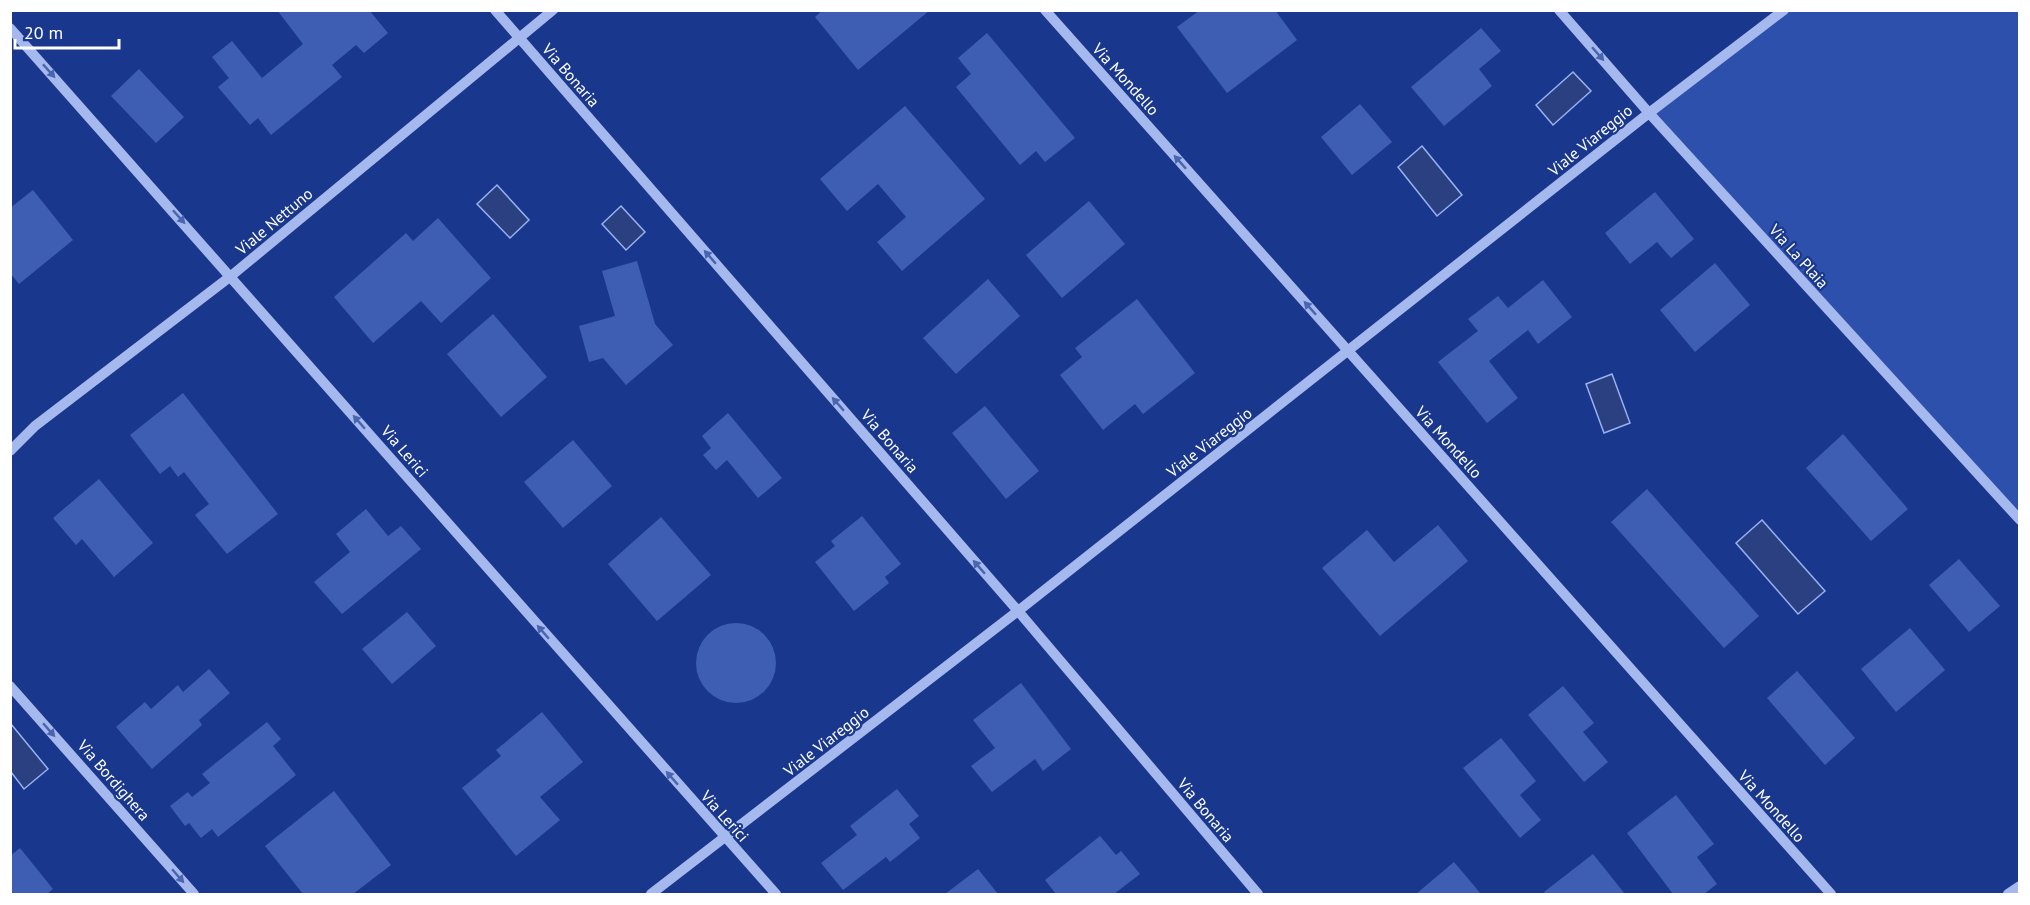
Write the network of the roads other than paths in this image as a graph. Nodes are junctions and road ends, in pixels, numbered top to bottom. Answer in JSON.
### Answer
{"nodes":[{"id":1,"x":495,"y":10,"type":"edge"},
{"id":2,"x":553,"y":10,"type":"edge"},
{"id":3,"x":1045,"y":10,"type":"edge"},
{"id":4,"x":1559,"y":10,"type":"edge"},
{"id":5,"x":1784,"y":10,"type":"edge"},
{"id":6,"x":10,"y":28,"type":"edge"},
{"id":7,"x":519,"y":38,"type":"junction"},
{"id":8,"x":1649,"y":113,"type":"junction"},
{"id":9,"x":231,"y":276,"type":"junction"},
{"id":10,"x":1349,"y":351,"type":"junction"},
{"id":11,"x":10,"y":451,"type":"edge"},
{"id":12,"x":2019,"y":520,"type":"edge"},
{"id":13,"x":1018,"y":611,"type":"junction"},
{"id":14,"x":10,"y":686,"type":"edge"},
{"id":15,"x":724,"y":838,"type":"junction"},
{"id":16,"x":2019,"y":886,"type":"edge"},
{"id":17,"x":194,"y":894,"type":"edge"},
{"id":18,"x":651,"y":894,"type":"edge"},
{"id":19,"x":776,"y":894,"type":"edge"},
{"id":20,"x":1258,"y":894,"type":"edge"},
{"id":21,"x":1831,"y":894,"type":"edge"},
{"id":22,"x":2008,"y":894,"type":"edge"}],
"edges":[{"from":1,"to":7,"type":"street","name":"Via Bonaria"},
{"from":2,"to":7,"type":"street","name":"Viale Nettuno"},
{"from":10,"to":3,"type":"street","name":"Via Mondello","one_way":true},
{"from":4,"to":8,"type":"street","name":"Via La Plaia","one_way":true},
{"from":5,"to":8,"type":"street","name":"Viale Viareggio"},
{"from":6,"to":9,"type":"street","name":"Via Lerici","one_way":true},
{"from":7,"to":9,"type":"street","name":"Viale Nettuno"},
{"from":13,"to":7,"type":"street","name":"Via Bonaria","one_way":true},
{"from":8,"to":10,"type":"street","name":"Viale Viareggio"},
{"from":8,"to":12,"type":"street","name":"Via La Plaia"},
{"from":9,"to":11,"type":"street","name":"Viale Nettuno"},
{"from":15,"to":9,"type":"street","name":"Via Lerici","one_way":true},
{"from":10,"to":13,"type":"street","name":"Viale Viareggio"},
{"from":10,"to":21,"type":"street","name":"Via Mondello"},
{"from":13,"to":15,"type":"street","name":"Viale Viareggio"},
{"from":13,"to":20,"type":"street","name":"Via Bonaria"},
{"from":14,"to":17,"type":"street","name":"Via Bordighera","one_way":true},
{"from":15,"to":18,"type":"street","name":"Viale Viareggio"},
{"from":15,"to":19,"type":"street","name":"Via Lerici"},
{"from":16,"to":22,"type":"street"}]}
